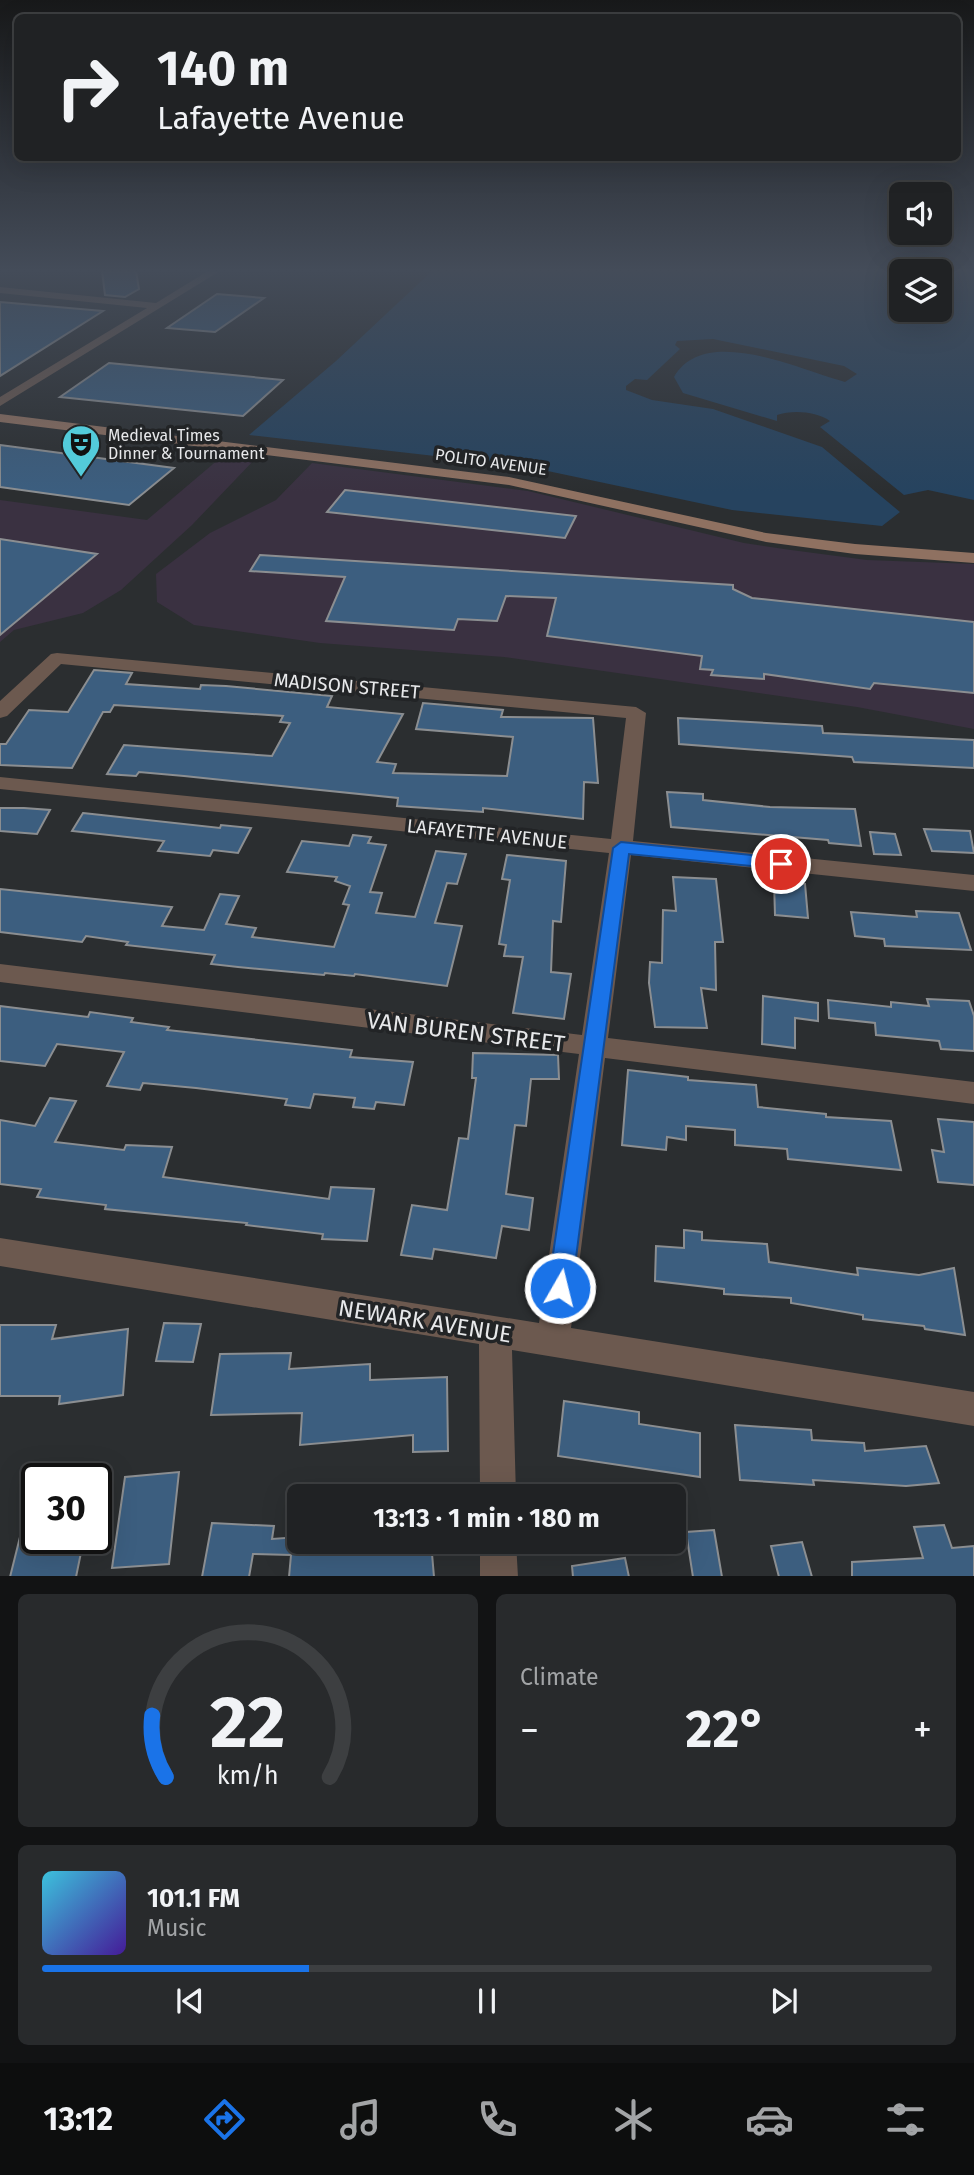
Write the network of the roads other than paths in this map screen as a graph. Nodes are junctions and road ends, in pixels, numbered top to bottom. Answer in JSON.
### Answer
{"nodes":[{"id":1,"x":95,"y":345,"type":"edge"},
{"id":2,"x":0,"y":402,"type":"edge"},
{"id":3,"x":0,"y":418,"type":"edge"},
{"id":4,"x":974,"y":558,"type":"edge"},
{"id":5,"x":0,"y":712,"type":"edge"},
{"id":6,"x":0,"y":783,"type":"edge"},
{"id":7,"x":621,"y":848,"type":"junction"},
{"id":8,"x":974,"y":883,"type":"edge"},
{"id":9,"x":0,"y":973,"type":"edge"},
{"id":10,"x":593,"y":1048,"type":"junction"},
{"id":11,"x":974,"y":1093,"type":"edge"},
{"id":12,"x":0,"y":1252,"type":"edge"},
{"id":13,"x":495,"y":1332,"type":"junction"},
{"id":14,"x":553,"y":1341,"type":"junction"},
{"id":15,"x":974,"y":1409,"type":"edge"},
{"id":16,"x":498,"y":1484,"type":"edge"},
{"id":17,"x":498,"y":1554,"type":"edge"},
{"id":18,"x":499,"y":1576,"type":"edge"}],
"edges":[{"from":1,"to":2,"type":"street"},
{"from":3,"to":4,"type":"street","name":"POLITO AVENUE"},
{"from":5,"to":7,"type":"street","name":"MADISON STREET"},
{"from":6,"to":7,"type":"street","name":"LAFAYETTE AVENUE"},
{"from":7,"to":8,"type":"street","name":"LAFAYETTE AVENUE"},
{"from":7,"to":10,"type":"street"},
{"from":9,"to":10,"type":"street","name":"VAN BUREN STREET"},
{"from":10,"to":11,"type":"street","name":"VAN BUREN STREET"},
{"from":10,"to":14,"type":"street"},
{"from":12,"to":13,"type":"street","name":"NEWARK AVENUE"},
{"from":13,"to":14,"type":"street","name":"NEWARK AVENUE"},
{"from":13,"to":16,"type":"street"},
{"from":14,"to":15,"type":"street","name":"NEWARK AVENUE"},
{"from":17,"to":18,"type":"street"}]}
